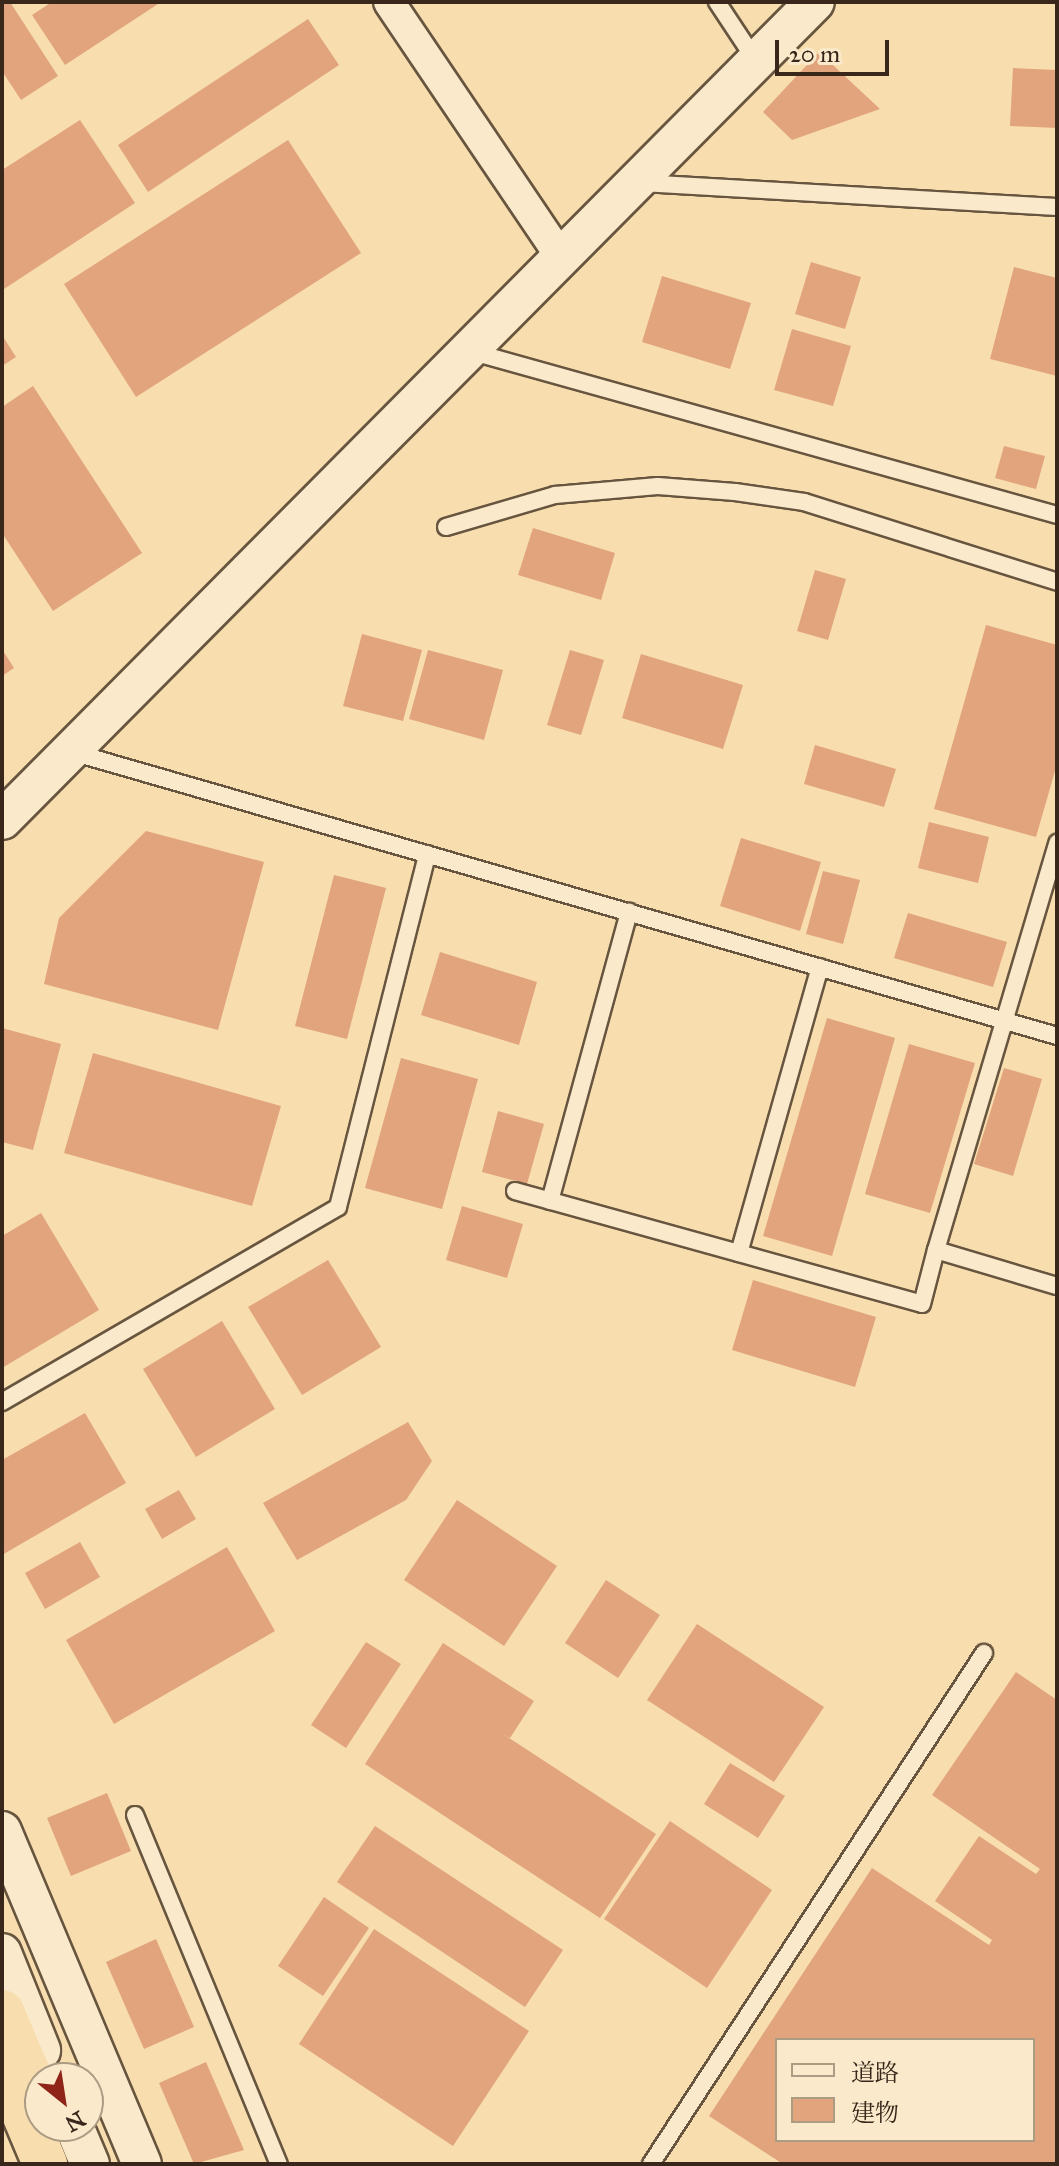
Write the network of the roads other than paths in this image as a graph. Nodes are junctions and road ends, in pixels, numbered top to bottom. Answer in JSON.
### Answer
{"nodes":[{"id":1,"x":389,"y":2,"type":"edge"},
{"id":2,"x":717,"y":2,"type":"edge"},
{"id":3,"x":815,"y":2,"type":"edge"},
{"id":4,"x":756,"y":61,"type":"junction"},
{"id":5,"x":635,"y":183,"type":"junction"},
{"id":6,"x":1057,"y":207,"type":"edge"},
{"id":7,"x":561,"y":257,"type":"junction"},
{"id":8,"x":473,"y":352,"type":"junction"},
{"id":9,"x":1057,"y":515,"type":"edge"},
{"id":10,"x":446,"y":527,"type":"dead end"},
{"id":11,"x":1057,"y":582,"type":"edge"},
{"id":12,"x":71,"y":752,"type":"junction"},
{"id":13,"x":2,"y":820,"type":"edge"},
{"id":14,"x":1057,"y":843,"type":"edge"},
{"id":15,"x":427,"y":854,"type":"junction"},
{"id":16,"x":629,"y":912,"type":"junction"},
{"id":17,"x":820,"y":967,"type":"junction"},
{"id":18,"x":1006,"y":1021,"type":"junction"},
{"id":19,"x":1057,"y":1036,"type":"edge"},
{"id":20,"x":515,"y":1191,"type":"dead end"},
{"id":21,"x":550,"y":1201,"type":"junction"},
{"id":22,"x":936,"y":1250,"type":"junction"},
{"id":23,"x":739,"y":1253,"type":"junction"},
{"id":24,"x":1057,"y":1286,"type":"edge"},
{"id":25,"x":2,"y":1402,"type":"edge"},
{"id":26,"x":984,"y":1653,"type":"dead end"},
{"id":27,"x":135,"y":1815,"type":"dead end"},
{"id":28,"x":2,"y":1831,"type":"edge"},
{"id":29,"x":2,"y":1953,"type":"edge"},
{"id":30,"x":2,"y":2012,"type":"edge"},
{"id":31,"x":2,"y":2062,"type":"edge"},
{"id":32,"x":46,"y":2062,"type":"edge"},
{"id":33,"x":24,"y":2065,"type":"edge"},
{"id":34,"x":57,"y":2142,"type":"edge"},
{"id":35,"x":81,"y":2142,"type":"edge"},
{"id":36,"x":45,"y":2164,"type":"edge"},
{"id":37,"x":66,"y":2164,"type":"edge"},
{"id":38,"x":90,"y":2164,"type":"edge"},
{"id":39,"x":142,"y":2164,"type":"edge"},
{"id":40,"x":279,"y":2164,"type":"edge"},
{"id":41,"x":651,"y":2164,"type":"edge"}],
"edges":[{"from":1,"to":7,"type":"street"},
{"from":2,"to":4,"type":"lane"},
{"from":3,"to":4,"type":"street"},
{"from":4,"to":5,"type":"street"},
{"from":5,"to":6,"type":"lane"},
{"from":5,"to":7,"type":"street"},
{"from":7,"to":8,"type":"street"},
{"from":8,"to":9,"type":"lane"},
{"from":8,"to":12,"type":"street"},
{"from":10,"to":11,"type":"lane"},
{"from":12,"to":13,"type":"street"},
{"from":12,"to":15,"type":"lane"},
{"from":14,"to":18,"type":"lane"},
{"from":15,"to":16,"type":"lane"},
{"from":15,"to":25,"type":"lane"},
{"from":16,"to":17,"type":"lane"},
{"from":16,"to":21,"type":"lane"},
{"from":17,"to":18,"type":"lane"},
{"from":17,"to":23,"type":"lane"},
{"from":18,"to":19,"type":"lane"},
{"from":18,"to":22,"type":"lane"},
{"from":20,"to":21,"type":"lane"},
{"from":21,"to":23,"type":"lane"},
{"from":22,"to":23,"type":"lane"},
{"from":22,"to":24,"type":"lane"},
{"from":26,"to":41,"type":"lane"},
{"from":27,"to":40,"type":"lane"},
{"from":28,"to":39,"type":"street"},
{"from":29,"to":32,"type":"street"},
{"from":30,"to":33,"type":"highway"},
{"from":31,"to":36,"type":"highway"},
{"from":34,"to":37,"type":"highway"},
{"from":35,"to":38,"type":"street"}]}
